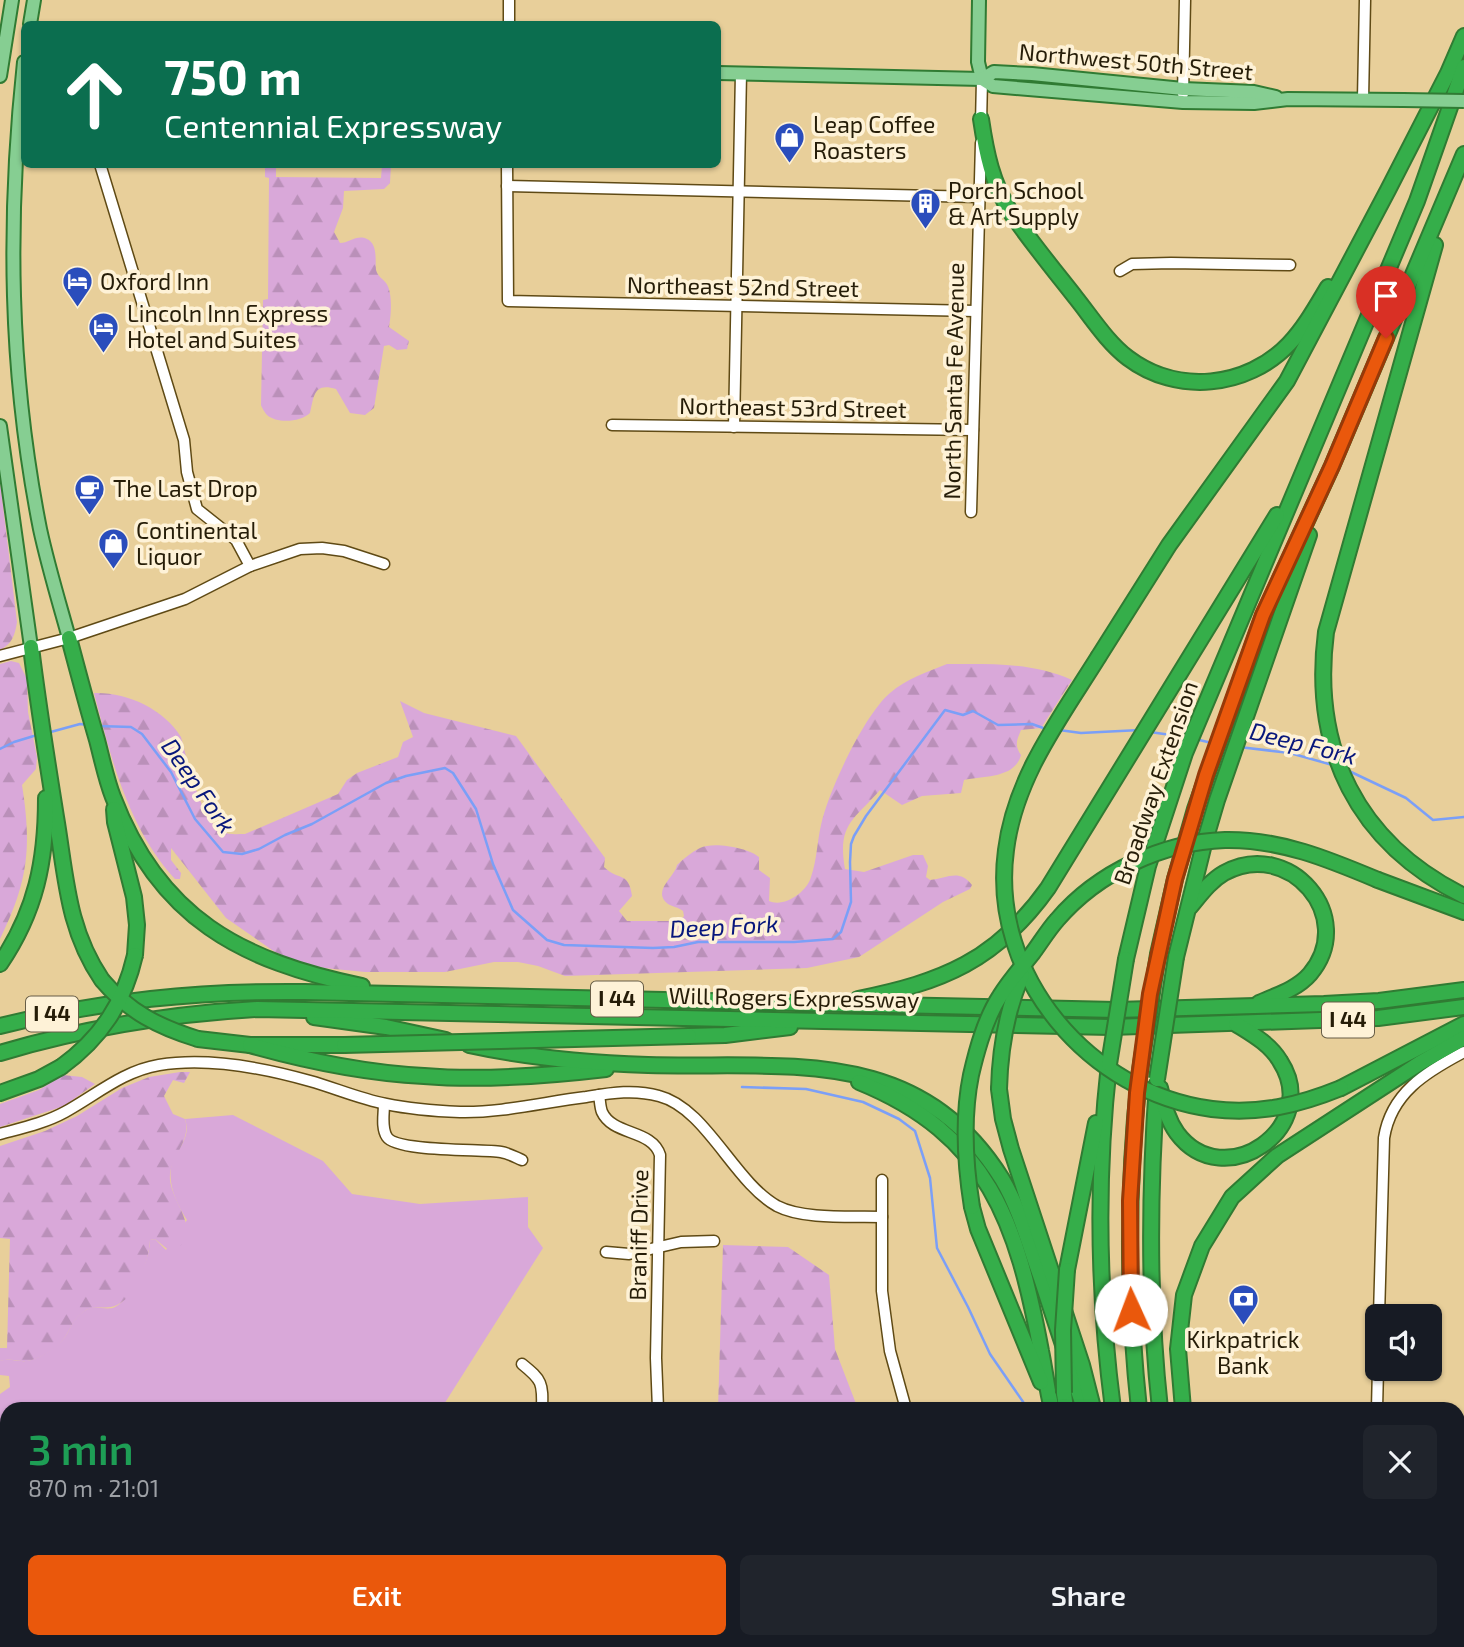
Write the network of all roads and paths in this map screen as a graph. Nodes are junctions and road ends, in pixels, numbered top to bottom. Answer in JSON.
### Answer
{"nodes":[{"id":1,"x":12,"y":0,"type":"edge"},
{"id":2,"x":34,"y":0,"type":"edge"},
{"id":3,"x":509,"y":0,"type":"edge"},
{"id":4,"x":979,"y":0,"type":"edge"},
{"id":5,"x":1185,"y":0,"type":"edge"},
{"id":6,"x":1365,"y":0,"type":"edge"},
{"id":7,"x":30,"y":21,"type":"edge"},
{"id":8,"x":509,"y":21,"type":"edge"},
{"id":9,"x":1464,"y":36,"type":"edge"},
{"id":10,"x":1,"y":57,"type":"edge"},
{"id":11,"x":21,"y":60,"type":"edge"},
{"id":12,"x":1464,"y":67,"type":"edge"},
{"id":13,"x":721,"y":73,"type":"edge"},
{"id":14,"x":741,"y":73,"type":"junction"},
{"id":15,"x":0,"y":76,"type":"edge"},
{"id":16,"x":982,"y":79,"type":"junction"},
{"id":17,"x":21,"y":93,"type":"edge"},
{"id":18,"x":1183,"y":95,"type":"junction"},
{"id":19,"x":1363,"y":99,"type":"junction"},
{"id":20,"x":1464,"y":101,"type":"edge"},
{"id":21,"x":981,"y":119,"type":"junction"},
{"id":22,"x":1464,"y":154,"type":"edge"},
{"id":23,"x":101,"y":168,"type":"edge"},
{"id":24,"x":507,"y":168,"type":"edge"},
{"id":25,"x":1452,"y":184,"type":"junction"},
{"id":26,"x":507,"y":186,"type":"junction"},
{"id":27,"x":1388,"y":190,"type":"junction"},
{"id":28,"x":738,"y":191,"type":"junction"},
{"id":29,"x":979,"y":197,"type":"junction"},
{"id":30,"x":1290,"y":265,"type":"dead end"},
{"id":31,"x":1120,"y":271,"type":"dead end"},
{"id":32,"x":737,"y":307,"type":"junction"},
{"id":33,"x":976,"y":312,"type":"junction"},
{"id":34,"x":612,"y":425,"type":"dead end"},
{"id":35,"x":0,"y":426,"type":"edge"},
{"id":36,"x":734,"y":427,"type":"junction"},
{"id":37,"x":973,"y":430,"type":"junction"},
{"id":38,"x":1332,"y":466,"type":"junction"},
{"id":39,"x":1300,"y":478,"type":"junction"},
{"id":40,"x":971,"y":512,"type":"dead end"},
{"id":41,"x":384,"y":564,"type":"dead end"},
{"id":42,"x":250,"y":566,"type":"junction"},
{"id":43,"x":69,"y":638,"type":"junction"},
{"id":44,"x":31,"y":647,"type":"junction"},
{"id":45,"x":0,"y":656,"type":"edge"},
{"id":46,"x":45,"y":755,"type":"junction"},
{"id":47,"x":113,"y":797,"type":"junction"},
{"id":48,"x":1464,"y":895,"type":"edge"},
{"id":49,"x":1187,"y":909,"type":"junction"},
{"id":50,"x":1464,"y":912,"type":"edge"},
{"id":51,"x":1040,"y":943,"type":"junction"},
{"id":52,"x":0,"y":964,"type":"edge"},
{"id":53,"x":1464,"y":990,"type":"edge"},
{"id":54,"x":401,"y":994,"type":"junction"},
{"id":55,"x":832,"y":1004,"type":"junction"},
{"id":56,"x":1252,"y":1006,"type":"junction"},
{"id":57,"x":1464,"y":1007,"type":"edge"},
{"id":58,"x":257,"y":1009,"type":"junction"},
{"id":59,"x":836,"y":1021,"type":"junction"},
{"id":60,"x":1236,"y":1024,"type":"junction"},
{"id":61,"x":1464,"y":1024,"type":"edge"},
{"id":62,"x":0,"y":1026,"type":"edge"},
{"id":63,"x":1464,"y":1038,"type":"edge"},
{"id":64,"x":250,"y":1045,"type":"junction"},
{"id":65,"x":1464,"y":1052,"type":"edge"},
{"id":66,"x":0,"y":1053,"type":"edge"},
{"id":67,"x":1109,"y":1064,"type":"junction"},
{"id":68,"x":649,"y":1065,"type":"junction"},
{"id":69,"x":815,"y":1067,"type":"junction"},
{"id":70,"x":1157,"y":1079,"type":"junction"},
{"id":71,"x":0,"y":1093,"type":"edge"},
{"id":72,"x":599,"y":1095,"type":"junction"},
{"id":73,"x":384,"y":1104,"type":"junction"},
{"id":74,"x":0,"y":1134,"type":"edge"},
{"id":75,"x":522,"y":1160,"type":"dead end"},
{"id":76,"x":882,"y":1180,"type":"dead end"},
{"id":77,"x":882,"y":1217,"type":"junction"},
{"id":78,"x":713,"y":1241,"type":"dead end"},
{"id":79,"x":657,"y":1247,"type":"junction"},
{"id":80,"x":606,"y":1252,"type":"dead end"},
{"id":81,"x":1379,"y":1304,"type":"edge"},
{"id":82,"x":523,"y":1364,"type":"dead end"},
{"id":83,"x":1378,"y":1381,"type":"edge"},
{"id":84,"x":542,"y":1402,"type":"edge"},
{"id":85,"x":658,"y":1402,"type":"edge"},
{"id":86,"x":904,"y":1402,"type":"edge"},
{"id":87,"x":1049,"y":1402,"type":"edge"},
{"id":88,"x":1050,"y":1402,"type":"edge"},
{"id":89,"x":1065,"y":1402,"type":"edge"},
{"id":90,"x":1082,"y":1402,"type":"edge"},
{"id":91,"x":1090,"y":1402,"type":"edge"},
{"id":92,"x":1112,"y":1402,"type":"edge"},
{"id":93,"x":1138,"y":1402,"type":"edge"},
{"id":94,"x":1161,"y":1402,"type":"edge"},
{"id":95,"x":1183,"y":1402,"type":"edge"},
{"id":96,"x":1377,"y":1402,"type":"edge"}],
"edges":[{"from":1,"to":10,"type":"main road"},
{"from":2,"to":7,"type":"main road"},
{"from":3,"to":8,"type":"street"},
{"from":4,"to":16,"type":"main road","name":"North Santa Fe Avenue"},
{"from":5,"to":18,"type":"street"},
{"from":6,"to":19,"type":"street"},
{"from":9,"to":27,"type":"highway"},
{"from":10,"to":11,"type":"main road"},
{"from":10,"to":15,"type":"main road"},
{"from":12,"to":39,"type":"highway"},
{"from":13,"to":14,"type":"main road","name":"Northwest 50th Street"},
{"from":14,"to":16,"type":"main road","name":"Northwest 50th Street"},
{"from":14,"to":28,"type":"street"},
{"from":16,"to":18,"type":"main road","name":"Northwest 50th Street"},
{"from":16,"to":21,"type":"street","name":"North Santa Fe Avenue"},
{"from":17,"to":43,"type":"main road"},
{"from":18,"to":19,"type":"main road","name":"Northwest 50th Street"},
{"from":19,"to":20,"type":"main road","name":"Northwest 50th Street","bridge":true},
{"from":21,"to":27,"type":"highway"},
{"from":21,"to":29,"type":"street","name":"North Santa Fe Avenue"},
{"from":22,"to":25,"type":"highway"},
{"from":23,"to":42,"type":"street"},
{"from":24,"to":26,"type":"street"},
{"from":25,"to":38,"type":"highway"},
{"from":25,"to":48,"type":"highway"},
{"from":26,"to":28,"type":"street"},
{"from":26,"to":32,"type":"street","name":"Northeast 52nd Street"},
{"from":27,"to":61,"type":"highway","bridge":true},
{"from":28,"to":29,"type":"street"},
{"from":28,"to":32,"type":"street"},
{"from":29,"to":33,"type":"street","name":"North Santa Fe Avenue"},
{"from":30,"to":31,"type":"street"},
{"from":32,"to":33,"type":"street","name":"Northeast 52nd Street"},
{"from":32,"to":36,"type":"street"},
{"from":33,"to":37,"type":"street","name":"North Santa Fe Avenue"},
{"from":34,"to":36,"type":"street","name":"Northeast 53rd Street"},
{"from":35,"to":44,"type":"main road"},
{"from":36,"to":37,"type":"street","name":"Northeast 53rd Street"},
{"from":37,"to":40,"type":"street","name":"North Santa Fe Avenue"},
{"from":38,"to":49,"type":"highway"},
{"from":38,"to":93,"type":"highway","name":"Broadway Extension","bridge":true},
{"from":39,"to":55,"type":"highway"},
{"from":39,"to":67,"type":"highway","name":"Broadway Extension","bridge":true},
{"from":41,"to":42,"type":"street"},
{"from":42,"to":43,"type":"street"},
{"from":43,"to":44,"type":"street"},
{"from":43,"to":47,"type":"highway"},
{"from":44,"to":45,"type":"street"},
{"from":44,"to":46,"type":"highway"},
{"from":46,"to":52,"type":"highway"},
{"from":46,"to":64,"type":"highway","bridge":true},
{"from":47,"to":54,"type":"highway"},
{"from":47,"to":71,"type":"highway","bridge":true},
{"from":49,"to":56,"type":"highway"},
{"from":49,"to":70,"type":"highway","bridge":true},
{"from":50,"to":51,"type":"highway","bridge":true},
{"from":51,"to":87,"type":"highway","bridge":true},
{"from":51,"to":91,"type":"highway","bridge":true},
{"from":53,"to":56,"type":"highway","name":"Will Rogers Expressway","number":"I 44"},
{"from":54,"to":55,"type":"highway","name":"Will Rogers Expressway","number":"I 44"},
{"from":54,"to":62,"type":"highway","name":"Will Rogers Expressway","number":"I 44"},
{"from":55,"to":56,"type":"highway","name":"Will Rogers Expressway","number":"I 44"},
{"from":57,"to":60,"type":"highway","name":"Will Rogers Expressway","number":"I 44"},
{"from":58,"to":59,"type":"highway","name":"Will Rogers Expressway","number":"I 44"},
{"from":58,"to":66,"type":"highway","name":"Will Rogers Expressway","number":"I 44"},
{"from":58,"to":68,"type":"highway"},
{"from":59,"to":60,"type":"highway","name":"Will Rogers Expressway","number":"I 44"},
{"from":59,"to":64,"type":"highway","bridge":true},
{"from":60,"to":70,"type":"highway"},
{"from":63,"to":95,"type":"highway"},
{"from":64,"to":68,"type":"highway"},
{"from":65,"to":81,"type":"street"},
{"from":67,"to":89,"type":"highway","bridge":true},
{"from":67,"to":92,"type":"highway","name":"Broadway Extension"},
{"from":68,"to":69,"type":"highway"},
{"from":69,"to":88,"type":"highway"},
{"from":69,"to":90,"type":"highway"},
{"from":70,"to":94,"type":"highway"},
{"from":72,"to":73,"type":"street"},
{"from":72,"to":77,"type":"street"},
{"from":72,"to":79,"type":"street","name":"Braniff Drive"},
{"from":73,"to":74,"type":"street"},
{"from":73,"to":75,"type":"street"},
{"from":76,"to":77,"type":"street"},
{"from":77,"to":86,"type":"street"},
{"from":78,"to":79,"type":"street"},
{"from":79,"to":80,"type":"street"},
{"from":79,"to":85,"type":"street","name":"Braniff Drive"},
{"from":82,"to":84,"type":"street"},
{"from":83,"to":96,"type":"street"}]}
